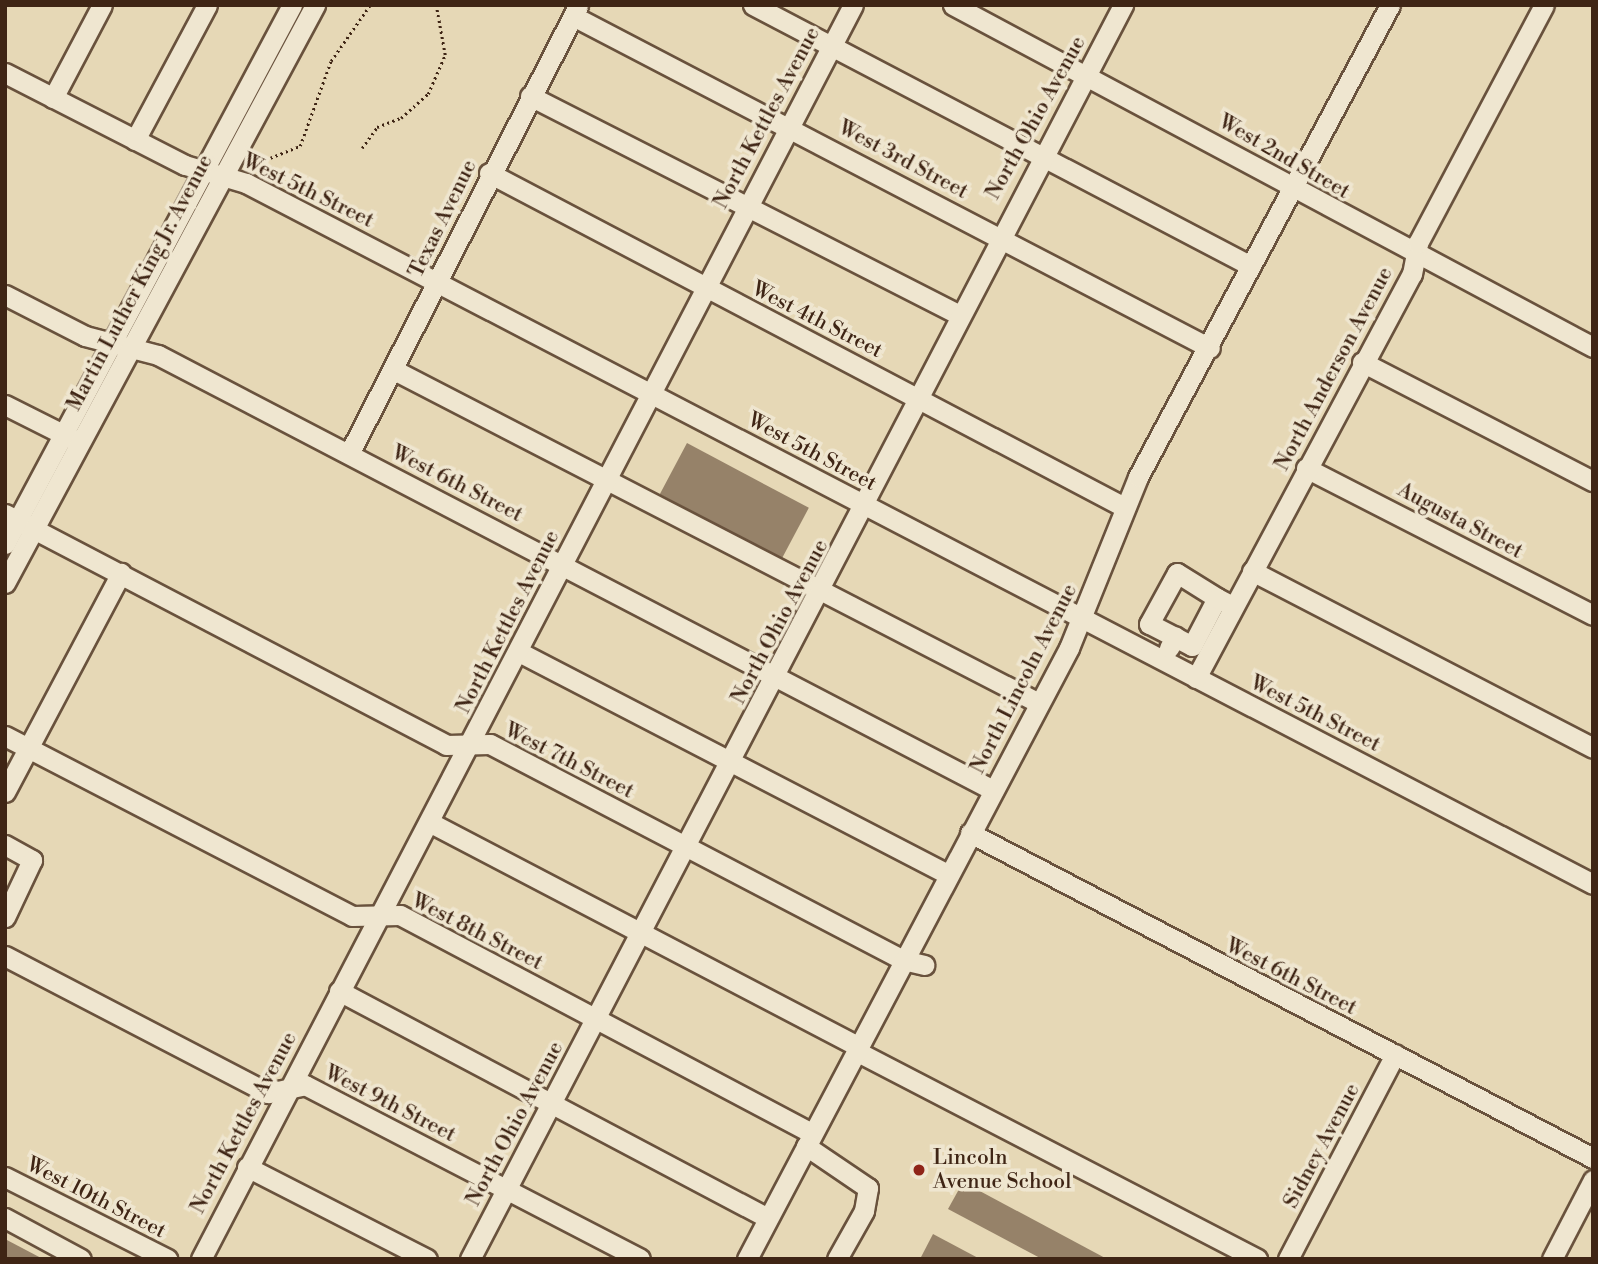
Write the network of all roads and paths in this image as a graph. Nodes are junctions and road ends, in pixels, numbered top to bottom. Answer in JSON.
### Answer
{"nodes":[{"id":1,"x":102,"y":5,"type":"edge"},
{"id":2,"x":207,"y":5,"type":"edge"},
{"id":3,"x":292,"y":5,"type":"edge"},
{"id":4,"x":315,"y":5,"type":"edge"},
{"id":5,"x":370,"y":5,"type":"edge"},
{"id":6,"x":436,"y":5,"type":"edge"},
{"id":7,"x":753,"y":5,"type":"edge"},
{"id":8,"x":853,"y":5,"type":"edge"},
{"id":9,"x":953,"y":5,"type":"edge"},
{"id":10,"x":1123,"y":5,"type":"edge"},
{"id":11,"x":1390,"y":5,"type":"edge"},
{"id":12,"x":1544,"y":5,"type":"edge"},
{"id":13,"x":576,"y":11,"type":"edge"},
{"id":14,"x":831,"y":47,"type":"junction"},
{"id":15,"x":1084,"y":73,"type":"junction"},
{"id":16,"x":7,"y":78,"type":"edge"},
{"id":17,"x":530,"y":96,"type":"junction"},
{"id":18,"x":53,"y":98,"type":"junction"},
{"id":19,"x":789,"y":126,"type":"junction"},
{"id":20,"x":135,"y":140,"type":"junction"},
{"id":21,"x":362,"y":148,"type":"dead end"},
{"id":22,"x":1039,"y":158,"type":"junction"},
{"id":23,"x":244,"y":168,"type":"dead end"},
{"id":24,"x":214,"y":172,"type":"junction"},
{"id":25,"x":489,"y":173,"type":"junction"},
{"id":26,"x":1293,"y":188,"type":"junction"},
{"id":27,"x":744,"y":210,"type":"junction"},
{"id":28,"x":998,"y":235,"type":"junction"},
{"id":29,"x":1415,"y":254,"type":"junction"},
{"id":30,"x":1251,"y":266,"type":"junction"},
{"id":31,"x":436,"y":281,"type":"junction"},
{"id":32,"x":704,"y":287,"type":"junction"},
{"id":33,"x":5,"y":295,"type":"edge"},
{"id":34,"x":958,"y":314,"type":"junction"},
{"id":35,"x":110,"y":342,"type":"junction"},
{"id":36,"x":1593,"y":347,"type":"edge"},
{"id":37,"x":1210,"y":348,"type":"junction"},
{"id":38,"x":132,"y":349,"type":"junction"},
{"id":39,"x":1362,"y":362,"type":"junction"},
{"id":40,"x":394,"y":370,"type":"junction"},
{"id":41,"x":648,"y":392,"type":"junction"},
{"id":42,"x":916,"y":396,"type":"junction"},
{"id":43,"x":5,"y":404,"type":"edge"},
{"id":44,"x":62,"y":433,"type":"junction"},
{"id":45,"x":82,"y":443,"type":"junction"},
{"id":46,"x":349,"y":454,"type":"junction"},
{"id":47,"x":1306,"y":468,"type":"junction"},
{"id":48,"x":608,"y":480,"type":"junction"},
{"id":49,"x":1593,"y":481,"type":"edge"},
{"id":50,"x":864,"y":504,"type":"junction"},
{"id":51,"x":1124,"y":507,"type":"junction"},
{"id":52,"x":19,"y":521,"type":"edge"},
{"id":53,"x":5,"y":544,"type":"edge"},
{"id":54,"x":564,"y":564,"type":"junction"},
{"id":55,"x":1252,"y":571,"type":"junction"},
{"id":56,"x":121,"y":573,"type":"junction"},
{"id":57,"x":5,"y":583,"type":"edge"},
{"id":58,"x":822,"y":591,"type":"junction"},
{"id":59,"x":1225,"y":602,"type":"junction"},
{"id":60,"x":1593,"y":615,"type":"edge"},
{"id":61,"x":1081,"y":617,"type":"junction"},
{"id":62,"x":1149,"y":624,"type":"junction"},
{"id":63,"x":1208,"y":635,"type":"junction"},
{"id":64,"x":1175,"y":637,"type":"junction"},
{"id":65,"x":1121,"y":638,"type":"junction"},
{"id":66,"x":519,"y":652,"type":"junction"},
{"id":67,"x":1162,"y":660,"type":"junction"},
{"id":68,"x":776,"y":678,"type":"junction"},
{"id":69,"x":1196,"y":678,"type":"junction"},
{"id":70,"x":1039,"y":703,"type":"junction"},
{"id":71,"x":5,"y":736,"type":"edge"},
{"id":72,"x":28,"y":747,"type":"junction"},
{"id":73,"x":470,"y":748,"type":"junction"},
{"id":74,"x":1593,"y":748,"type":"edge"},
{"id":75,"x":733,"y":760,"type":"junction"},
{"id":76,"x":7,"y":783,"type":"edge"},
{"id":77,"x":993,"y":790,"type":"junction"},
{"id":78,"x":429,"y":822,"type":"junction"},
{"id":79,"x":970,"y":833,"type":"junction"},
{"id":80,"x":5,"y":845,"type":"edge"},
{"id":81,"x":687,"y":846,"type":"junction"},
{"id":82,"x":948,"y":874,"type":"junction"},
{"id":83,"x":1593,"y":884,"type":"edge"},
{"id":84,"x":5,"y":917,"type":"edge"},
{"id":85,"x":377,"y":918,"type":"junction"},
{"id":86,"x":642,"y":932,"type":"junction"},
{"id":87,"x":5,"y":956,"type":"edge"},
{"id":88,"x":903,"y":960,"type":"junction"},
{"id":89,"x":924,"y":965,"type":"dead end"},
{"id":90,"x":339,"y":991,"type":"junction"},
{"id":91,"x":597,"y":1018,"type":"junction"},
{"id":92,"x":857,"y":1048,"type":"junction"},
{"id":93,"x":1395,"y":1054,"type":"junction"},
{"id":94,"x":287,"y":1091,"type":"junction"},
{"id":95,"x":551,"y":1104,"type":"junction"},
{"id":96,"x":809,"y":1139,"type":"junction"},
{"id":97,"x":1593,"y":1158,"type":"edge"},
{"id":98,"x":247,"y":1167,"type":"junction"},
{"id":99,"x":5,"y":1177,"type":"edge"},
{"id":100,"x":1593,"y":1180,"type":"edge"},
{"id":101,"x":506,"y":1190,"type":"junction"},
{"id":102,"x":5,"y":1218,"type":"edge"},
{"id":103,"x":768,"y":1218,"type":"junction"},
{"id":104,"x":81,"y":1259,"type":"edge"},
{"id":105,"x":167,"y":1259,"type":"edge"},
{"id":106,"x":201,"y":1259,"type":"edge"},
{"id":107,"x":427,"y":1259,"type":"edge"},
{"id":108,"x":470,"y":1259,"type":"edge"},
{"id":109,"x":640,"y":1259,"type":"edge"},
{"id":110,"x":747,"y":1259,"type":"edge"},
{"id":111,"x":837,"y":1259,"type":"edge"},
{"id":112,"x":1257,"y":1259,"type":"edge"},
{"id":113,"x":1288,"y":1259,"type":"edge"},
{"id":114,"x":1552,"y":1259,"type":"edge"}],
"edges":[{"from":1,"to":18,"type":"street"},
{"from":2,"to":20,"type":"street"},
{"from":3,"to":24,"type":"street","name":"Martin Luther King Jr. Avenue"},
{"from":4,"to":24,"type":"street","name":"Martin Luther King Jr. Avenue"},
{"from":5,"to":23,"type":"path"},
{"from":6,"to":21,"type":"path"},
{"from":7,"to":14,"type":"street"},
{"from":8,"to":14,"type":"street","name":"North Kettles Avenue"},
{"from":9,"to":15,"type":"street","name":"West 2nd Street"},
{"from":10,"to":15,"type":"street","name":"North Ohio Avenue"},
{"from":11,"to":26,"type":"street","name":"North Lincoln Avenue"},
{"from":12,"to":29,"type":"street","name":"North Anderson Avenue"},
{"from":13,"to":17,"type":"street","name":"Texas Avenue"},
{"from":13,"to":19,"type":"street","name":"West 3rd Street"},
{"from":14,"to":19,"type":"street","name":"North Kettles Avenue"},
{"from":14,"to":22,"type":"street"},
{"from":15,"to":22,"type":"street","name":"North Ohio Avenue"},
{"from":15,"to":26,"type":"street","name":"West 2nd Street"},
{"from":16,"to":18,"type":"street","name":"West 5th Street"},
{"from":17,"to":25,"type":"street","name":"Texas Avenue"},
{"from":17,"to":27,"type":"street"},
{"from":18,"to":20,"type":"street","name":"West 5th Street"},
{"from":19,"to":27,"type":"street","name":"North Kettles Avenue"},
{"from":19,"to":28,"type":"street","name":"West 3rd Street"},
{"from":20,"to":24,"type":"street","name":"West 5th Street"},
{"from":22,"to":28,"type":"street","name":"North Ohio Avenue"},
{"from":22,"to":30,"type":"street"},
{"from":24,"to":31,"type":"street","name":"West 5th Street"},
{"from":24,"to":35,"type":"street","name":"Martin Luther King Jr. Avenue"},
{"from":24,"to":38,"type":"street","name":"Martin Luther King Jr. Avenue"},
{"from":25,"to":31,"type":"street","name":"Texas Avenue"},
{"from":25,"to":32,"type":"street","name":"West 4th Street"},
{"from":26,"to":29,"type":"street","name":"West 2nd Street"},
{"from":26,"to":30,"type":"street","name":"North Lincoln Avenue"},
{"from":27,"to":32,"type":"street","name":"North Kettles Avenue"},
{"from":27,"to":34,"type":"street"},
{"from":28,"to":34,"type":"street","name":"North Ohio Avenue"},
{"from":28,"to":37,"type":"street","name":"West 3rd Street"},
{"from":29,"to":36,"type":"street","name":"West 2nd Street"},
{"from":29,"to":39,"type":"street","name":"North Anderson Avenue"},
{"from":30,"to":37,"type":"street","name":"North Lincoln Avenue"},
{"from":31,"to":40,"type":"street","name":"Texas Avenue"},
{"from":31,"to":41,"type":"street","name":"West 5th Street"},
{"from":32,"to":41,"type":"street","name":"North Kettles Avenue"},
{"from":32,"to":42,"type":"street","name":"West 4th Street"},
{"from":33,"to":35,"type":"street","name":"West 6th Street"},
{"from":34,"to":42,"type":"street","name":"North Ohio Avenue"},
{"from":35,"to":38,"type":"street","name":"West 6th Street"},
{"from":35,"to":44,"type":"street","name":"Martin Luther King Jr. Avenue"},
{"from":37,"to":51,"type":"street","name":"North Lincoln Avenue"},
{"from":38,"to":45,"type":"street","name":"Martin Luther King Jr. Avenue"},
{"from":38,"to":46,"type":"street","name":"West 6th Street"},
{"from":39,"to":47,"type":"street","name":"North Anderson Avenue"},
{"from":39,"to":49,"type":"street"},
{"from":40,"to":46,"type":"street","name":"Texas Avenue"},
{"from":40,"to":48,"type":"street"},
{"from":41,"to":48,"type":"street","name":"North Kettles Avenue"},
{"from":41,"to":50,"type":"street","name":"West 5th Street"},
{"from":42,"to":50,"type":"street","name":"North Ohio Avenue"},
{"from":42,"to":51,"type":"street","name":"West 4th Street"},
{"from":43,"to":44,"type":"street"},
{"from":44,"to":45,"type":"street"},
{"from":44,"to":52,"type":"street","name":"Martin Luther King Jr. Avenue"},
{"from":45,"to":52,"type":"street","name":"Martin Luther King Jr. Avenue"},
{"from":46,"to":54,"type":"street","name":"West 6th Street"},
{"from":47,"to":55,"type":"street","name":"North Anderson Avenue"},
{"from":47,"to":60,"type":"street","name":"Augusta Street"},
{"from":48,"to":54,"type":"street","name":"North Kettles Avenue"},
{"from":48,"to":58,"type":"street"},
{"from":50,"to":58,"type":"street","name":"North Ohio Avenue"},
{"from":50,"to":61,"type":"street","name":"West 5th Street"},
{"from":51,"to":61,"type":"street","name":"North Lincoln Avenue"},
{"from":52,"to":53,"type":"street","name":"Martin Luther King Jr. Avenue"},
{"from":52,"to":56,"type":"street","name":"West 7th Street"},
{"from":52,"to":57,"type":"street","name":"Martin Luther King Jr. Avenue"},
{"from":54,"to":66,"type":"street","name":"North Kettles Avenue"},
{"from":54,"to":68,"type":"street","name":"West 6th Street"},
{"from":55,"to":59,"type":"street","name":"North Anderson Avenue"},
{"from":55,"to":74,"type":"street"},
{"from":56,"to":72,"type":"street"},
{"from":56,"to":73,"type":"street","name":"West 7th Street"},
{"from":58,"to":68,"type":"street","name":"North Ohio Avenue"},
{"from":58,"to":70,"type":"street"},
{"from":59,"to":62,"type":"street"},
{"from":59,"to":63,"type":"street","name":"North Anderson Avenue"},
{"from":61,"to":65,"type":"street","name":"West 5th Street"},
{"from":61,"to":70,"type":"street","name":"North Lincoln Avenue"},
{"from":62,"to":64,"type":"street"},
{"from":62,"to":65,"type":"street"},
{"from":63,"to":64,"type":"street"},
{"from":63,"to":69,"type":"street","name":"North Anderson Avenue"},
{"from":64,"to":67,"type":"street"},
{"from":65,"to":67,"type":"street","name":"West 5th Street"},
{"from":66,"to":73,"type":"street","name":"North Kettles Avenue"},
{"from":66,"to":75,"type":"street"},
{"from":67,"to":69,"type":"street","name":"West 5th Street"},
{"from":68,"to":75,"type":"street","name":"North Ohio Avenue"},
{"from":68,"to":77,"type":"street","name":"West 6th Street"},
{"from":69,"to":83,"type":"street","name":"West 5th Street"},
{"from":70,"to":77,"type":"street","name":"North Lincoln Avenue"},
{"from":71,"to":72,"type":"street","name":"West 8th Street"},
{"from":72,"to":76,"type":"street"},
{"from":72,"to":85,"type":"street","name":"West 8th Street"},
{"from":73,"to":78,"type":"street","name":"North Kettles Avenue"},
{"from":73,"to":81,"type":"street","name":"West 7th Street"},
{"from":75,"to":81,"type":"street","name":"North Ohio Avenue"},
{"from":75,"to":82,"type":"street"},
{"from":77,"to":79,"type":"street","name":"North Lincoln Avenue"},
{"from":78,"to":85,"type":"street","name":"North Kettles Avenue"},
{"from":78,"to":86,"type":"street"},
{"from":79,"to":82,"type":"street","name":"North Lincoln Avenue"},
{"from":79,"to":93,"type":"street","name":"West 6th Street"},
{"from":80,"to":84,"type":"street"},
{"from":81,"to":86,"type":"street","name":"North Ohio Avenue"},
{"from":81,"to":88,"type":"street","name":"West 7th Street"},
{"from":82,"to":88,"type":"street","name":"North Lincoln Avenue"},
{"from":85,"to":90,"type":"street","name":"North Kettles Avenue"},
{"from":85,"to":91,"type":"street","name":"West 8th Street"},
{"from":86,"to":91,"type":"street","name":"North Ohio Avenue"},
{"from":86,"to":92,"type":"street"},
{"from":87,"to":94,"type":"street","name":"West 9th Street"},
{"from":88,"to":89,"type":"street","name":"West 7th Street"},
{"from":88,"to":92,"type":"street","name":"North Lincoln Avenue"},
{"from":90,"to":94,"type":"street","name":"North Kettles Avenue"},
{"from":90,"to":95,"type":"street"},
{"from":91,"to":95,"type":"street","name":"North Ohio Avenue"},
{"from":91,"to":96,"type":"street","name":"West 8th Street"},
{"from":92,"to":96,"type":"street","name":"North Lincoln Avenue"},
{"from":92,"to":112,"type":"street"},
{"from":93,"to":97,"type":"street","name":"West 6th Street"},
{"from":93,"to":113,"type":"street","name":"Sidney Avenue"},
{"from":94,"to":98,"type":"street","name":"North Kettles Avenue"},
{"from":94,"to":101,"type":"street","name":"West 9th Street"},
{"from":95,"to":101,"type":"street","name":"North Ohio Avenue"},
{"from":95,"to":103,"type":"street"},
{"from":96,"to":103,"type":"street","name":"North Lincoln Avenue"},
{"from":96,"to":111,"type":"street","name":"West 8th Street"},
{"from":98,"to":106,"type":"street","name":"North Kettles Avenue"},
{"from":98,"to":107,"type":"street"},
{"from":99,"to":105,"type":"street","name":"West 10th Street"},
{"from":100,"to":114,"type":"street"},
{"from":101,"to":108,"type":"street","name":"North Ohio Avenue"},
{"from":101,"to":109,"type":"street","name":"West 9th Street"},
{"from":102,"to":104,"type":"street"},
{"from":103,"to":110,"type":"street","name":"North Lincoln Avenue"}]}
